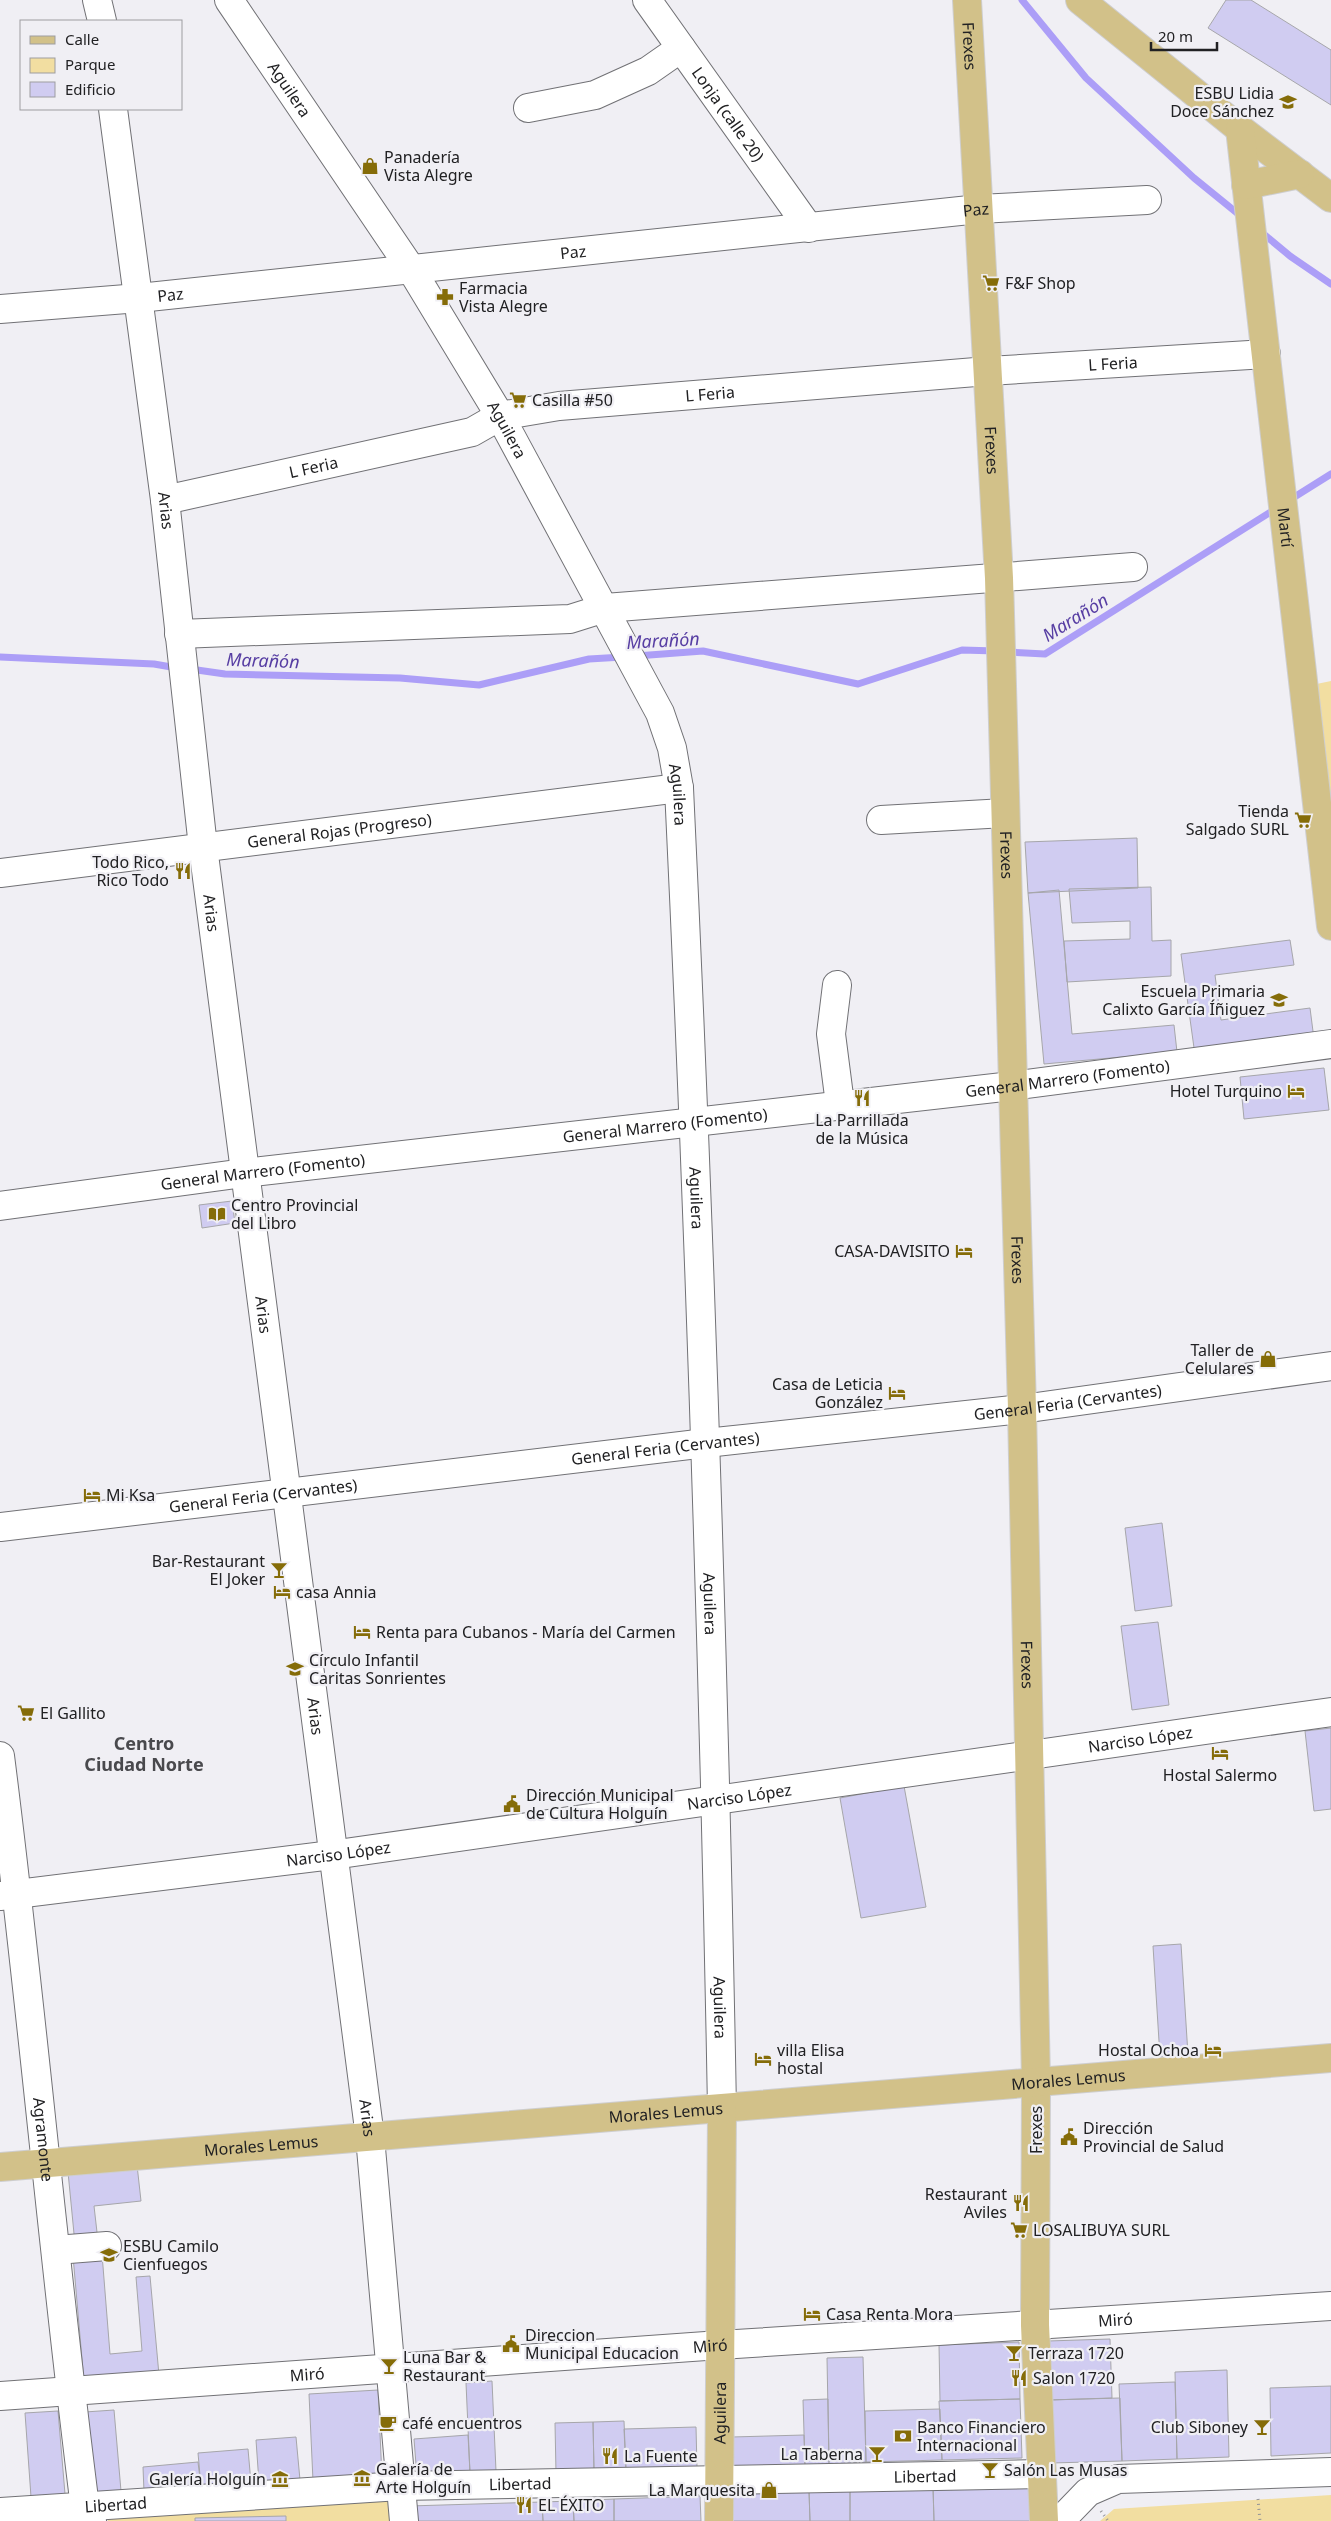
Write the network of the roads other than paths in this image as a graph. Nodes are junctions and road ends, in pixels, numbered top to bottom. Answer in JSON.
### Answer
{"nodes":[{"id":1,"x":229,"y":0,"type":"edge"},
{"id":2,"x":647,"y":0,"type":"edge"},
{"id":3,"x":967,"y":0,"type":"edge"},
{"id":4,"x":1080,"y":0,"type":"edge"},
{"id":5,"x":681,"y":48,"type":"junction"},
{"id":6,"x":528,"y":108,"type":"dead end"},
{"id":7,"x":113,"y":110,"type":"edge"},
{"id":8,"x":1240,"y":130,"type":"junction"},
{"id":9,"x":1300,"y":174,"type":"junction"},
{"id":10,"x":1247,"y":188,"type":"junction"},
{"id":11,"x":1331,"y":198,"type":"edge"},
{"id":12,"x":1147,"y":200,"type":"dead end"},
{"id":13,"x":979,"y":209,"type":"junction"},
{"id":14,"x":809,"y":228,"type":"junction"},
{"id":15,"x":411,"y":269,"type":"junction"},
{"id":16,"x":139,"y":298,"type":"junction"},
{"id":17,"x":0,"y":309,"type":"edge"},
{"id":18,"x":1266,"y":354,"type":"junction"},
{"id":19,"x":988,"y":371,"type":"junction"},
{"id":20,"x":500,"y":416,"type":"junction"},
{"id":21,"x":165,"y":500,"type":"junction"},
{"id":22,"x":1133,"y":567,"type":"dead end"},
{"id":23,"x":998,"y":578,"type":"junction"},
{"id":24,"x":605,"y":608,"type":"junction"},
{"id":25,"x":180,"y":641,"type":"junction"},
{"id":26,"x":679,"y":788,"type":"junction"},
{"id":27,"x":1005,"y":813,"type":"junction"},
{"id":28,"x":881,"y":820,"type":"dead end"},
{"id":29,"x":1327,"y":846,"type":"edge"},
{"id":30,"x":203,"y":847,"type":"junction"},
{"id":31,"x":0,"y":873,"type":"edge"},
{"id":32,"x":1331,"y":926,"type":"edge"},
{"id":33,"x":836,"y":985,"type":"dead end"},
{"id":34,"x":1331,"y":1044,"type":"edge"},
{"id":35,"x":1012,"y":1086,"type":"junction"},
{"id":36,"x":840,"y":1104,"type":"junction"},
{"id":37,"x":693,"y":1121,"type":"junction"},
{"id":38,"x":244,"y":1173,"type":"junction"},
{"id":39,"x":0,"y":1206,"type":"edge"},
{"id":40,"x":1331,"y":1366,"type":"edge"},
{"id":41,"x":1022,"y":1409,"type":"junction"},
{"id":42,"x":706,"y":1443,"type":"junction"},
{"id":43,"x":287,"y":1493,"type":"junction"},
{"id":44,"x":0,"y":1527,"type":"edge"},
{"id":45,"x":1331,"y":1712,"type":"edge"},
{"id":46,"x":0,"y":1756,"type":"edge"},
{"id":47,"x":1029,"y":1756,"type":"junction"},
{"id":48,"x":716,"y":1800,"type":"junction"},
{"id":49,"x":332,"y":1855,"type":"junction"},
{"id":50,"x":9,"y":1895,"type":"edge"},
{"id":51,"x":1331,"y":2058,"type":"edge"},
{"id":52,"x":1036,"y":2082,"type":"junction"},
{"id":53,"x":722,"y":2109,"type":"junction"},
{"id":54,"x":370,"y":2136,"type":"junction"},
{"id":55,"x":47,"y":2163,"type":"junction"},
{"id":56,"x":0,"y":2167,"type":"edge"},
{"id":57,"x":107,"y":2246,"type":"dead end"},
{"id":58,"x":56,"y":2250,"type":"junction"},
{"id":59,"x":1331,"y":2306,"type":"edge"},
{"id":60,"x":1035,"y":2324,"type":"junction"},
{"id":61,"x":720,"y":2346,"type":"junction"},
{"id":62,"x":390,"y":2368,"type":"junction"},
{"id":63,"x":70,"y":2390,"type":"junction"},
{"id":64,"x":0,"y":2396,"type":"edge"},
{"id":65,"x":1331,"y":2472,"type":"edge"},
{"id":66,"x":1041,"y":2474,"type":"junction"},
{"id":67,"x":719,"y":2481,"type":"junction"},
{"id":68,"x":400,"y":2486,"type":"junction"},
{"id":69,"x":0,"y":2512,"type":"edge"},
{"id":70,"x":89,"y":2514,"type":"edge"},
{"id":71,"x":404,"y":2521,"type":"edge"},
{"id":72,"x":719,"y":2521,"type":"edge"},
{"id":73,"x":1044,"y":2521,"type":"edge"},
{"id":74,"x":1060,"y":2521,"type":"edge"}],
"edges":[{"from":1,"to":15,"type":"street","name":"Aguilera"},
{"from":2,"to":5,"type":"street","name":"Lonja (calle 20)"},
{"from":3,"to":13,"type":"main road","name":"Frexes"},
{"from":4,"to":8,"type":"main road"},
{"from":5,"to":6,"type":"street"},
{"from":5,"to":14,"type":"street","name":"Lonja (calle 20)"},
{"from":7,"to":16,"type":"street","name":"Arias"},
{"from":8,"to":9,"type":"main road"},
{"from":8,"to":10,"type":"main road","name":"Martí"},
{"from":9,"to":10,"type":"main road"},
{"from":9,"to":11,"type":"main road"},
{"from":10,"to":18,"type":"main road","name":"Martí"},
{"from":12,"to":13,"type":"street","name":"Paz"},
{"from":13,"to":14,"type":"street","name":"Paz"},
{"from":13,"to":19,"type":"main road","name":"Frexes"},
{"from":14,"to":15,"type":"street","name":"Paz"},
{"from":15,"to":16,"type":"street","name":"Paz"},
{"from":15,"to":20,"type":"street","name":"Aguilera"},
{"from":16,"to":17,"type":"street","name":"Paz"},
{"from":16,"to":21,"type":"street","name":"Arias"},
{"from":18,"to":19,"type":"street","name":"L Feria"},
{"from":18,"to":29,"type":"main road","name":"Martí"},
{"from":19,"to":20,"type":"street","name":"L Feria"},
{"from":19,"to":23,"type":"main road","name":"Frexes"},
{"from":20,"to":21,"type":"street","name":"L Feria"},
{"from":20,"to":24,"type":"street","name":"Aguilera"},
{"from":21,"to":25,"type":"street","name":"Arias"},
{"from":22,"to":23,"type":"street"},
{"from":23,"to":24,"type":"street"},
{"from":23,"to":27,"type":"main road","name":"Frexes"},
{"from":24,"to":25,"type":"street"},
{"from":24,"to":26,"type":"street","name":"Aguilera"},
{"from":25,"to":30,"type":"street","name":"Arias"},
{"from":26,"to":30,"type":"street","name":"General Rojas (Progreso)"},
{"from":26,"to":37,"type":"street","name":"Aguilera"},
{"from":27,"to":28,"type":"street"},
{"from":27,"to":35,"type":"main road","name":"Frexes"},
{"from":29,"to":32,"type":"main road","name":"Martí"},
{"from":30,"to":31,"type":"street","name":"General Rojas (Progreso)"},
{"from":30,"to":38,"type":"street","name":"Arias"},
{"from":33,"to":36,"type":"street"},
{"from":34,"to":35,"type":"street","name":"General Marrero (Fomento)"},
{"from":35,"to":36,"type":"street","name":"General Marrero (Fomento)"},
{"from":35,"to":41,"type":"main road","name":"Frexes"},
{"from":36,"to":37,"type":"street","name":"General Marrero (Fomento)"},
{"from":37,"to":38,"type":"street","name":"General Marrero (Fomento)"},
{"from":37,"to":42,"type":"street","name":"Aguilera"},
{"from":38,"to":39,"type":"street","name":"General Marrero (Fomento)"},
{"from":38,"to":43,"type":"street","name":"Arias"},
{"from":40,"to":41,"type":"street","name":"General Feria (Cervantes)"},
{"from":41,"to":42,"type":"street","name":"General Feria (Cervantes)"},
{"from":41,"to":47,"type":"main road","name":"Frexes"},
{"from":42,"to":43,"type":"street","name":"General Feria (Cervantes)"},
{"from":42,"to":48,"type":"street","name":"Aguilera"},
{"from":43,"to":44,"type":"street","name":"General Feria (Cervantes)"},
{"from":43,"to":49,"type":"street","name":"Arias"},
{"from":45,"to":47,"type":"street","name":"Narciso López"},
{"from":46,"to":50,"type":"street","name":"Agramonte"},
{"from":47,"to":48,"type":"street","name":"Narciso López"},
{"from":47,"to":52,"type":"main road","name":"Frexes"},
{"from":48,"to":49,"type":"street","name":"Narciso López"},
{"from":48,"to":53,"type":"street","name":"Aguilera"},
{"from":49,"to":50,"type":"street","name":"Narciso López"},
{"from":49,"to":54,"type":"street","name":"Arias"},
{"from":50,"to":55,"type":"street","name":"Agramonte"},
{"from":51,"to":52,"type":"main road","name":"Morales Lemus"},
{"from":52,"to":53,"type":"main road","name":"Morales Lemus"},
{"from":52,"to":60,"type":"main road","name":"Frexes"},
{"from":53,"to":54,"type":"main road","name":"Morales Lemus"},
{"from":53,"to":61,"type":"main road","name":"Aguilera"},
{"from":54,"to":55,"type":"main road","name":"Morales Lemus"},
{"from":54,"to":62,"type":"street","name":"Arias"},
{"from":55,"to":56,"type":"main road","name":"Morales Lemus"},
{"from":55,"to":58,"type":"street","name":"Agramonte"},
{"from":57,"to":58,"type":"street"},
{"from":58,"to":63,"type":"street","name":"Agramonte"},
{"from":59,"to":60,"type":"street","name":"Miró"},
{"from":60,"to":61,"type":"street","name":"Miró"},
{"from":60,"to":66,"type":"main road","name":"Frexes"},
{"from":61,"to":62,"type":"street","name":"Miró"},
{"from":61,"to":67,"type":"main road","name":"Aguilera"},
{"from":62,"to":63,"type":"street","name":"Miró"},
{"from":62,"to":68,"type":"street","name":"Arias"},
{"from":63,"to":64,"type":"street","name":"Miró"},
{"from":63,"to":70,"type":"street","name":"Agramonte"},
{"from":65,"to":74,"type":"street"},
{"from":66,"to":67,"type":"street","name":"Libertad"},
{"from":66,"to":73,"type":"main road","name":"Frexes"},
{"from":67,"to":68,"type":"street","name":"Libertad"},
{"from":67,"to":72,"type":"main road","name":"Aguilera"},
{"from":68,"to":70,"type":"street","name":"Libertad"},
{"from":68,"to":71,"type":"street","name":"Arias"},
{"from":69,"to":70,"type":"street","name":"Libertad"}]}
